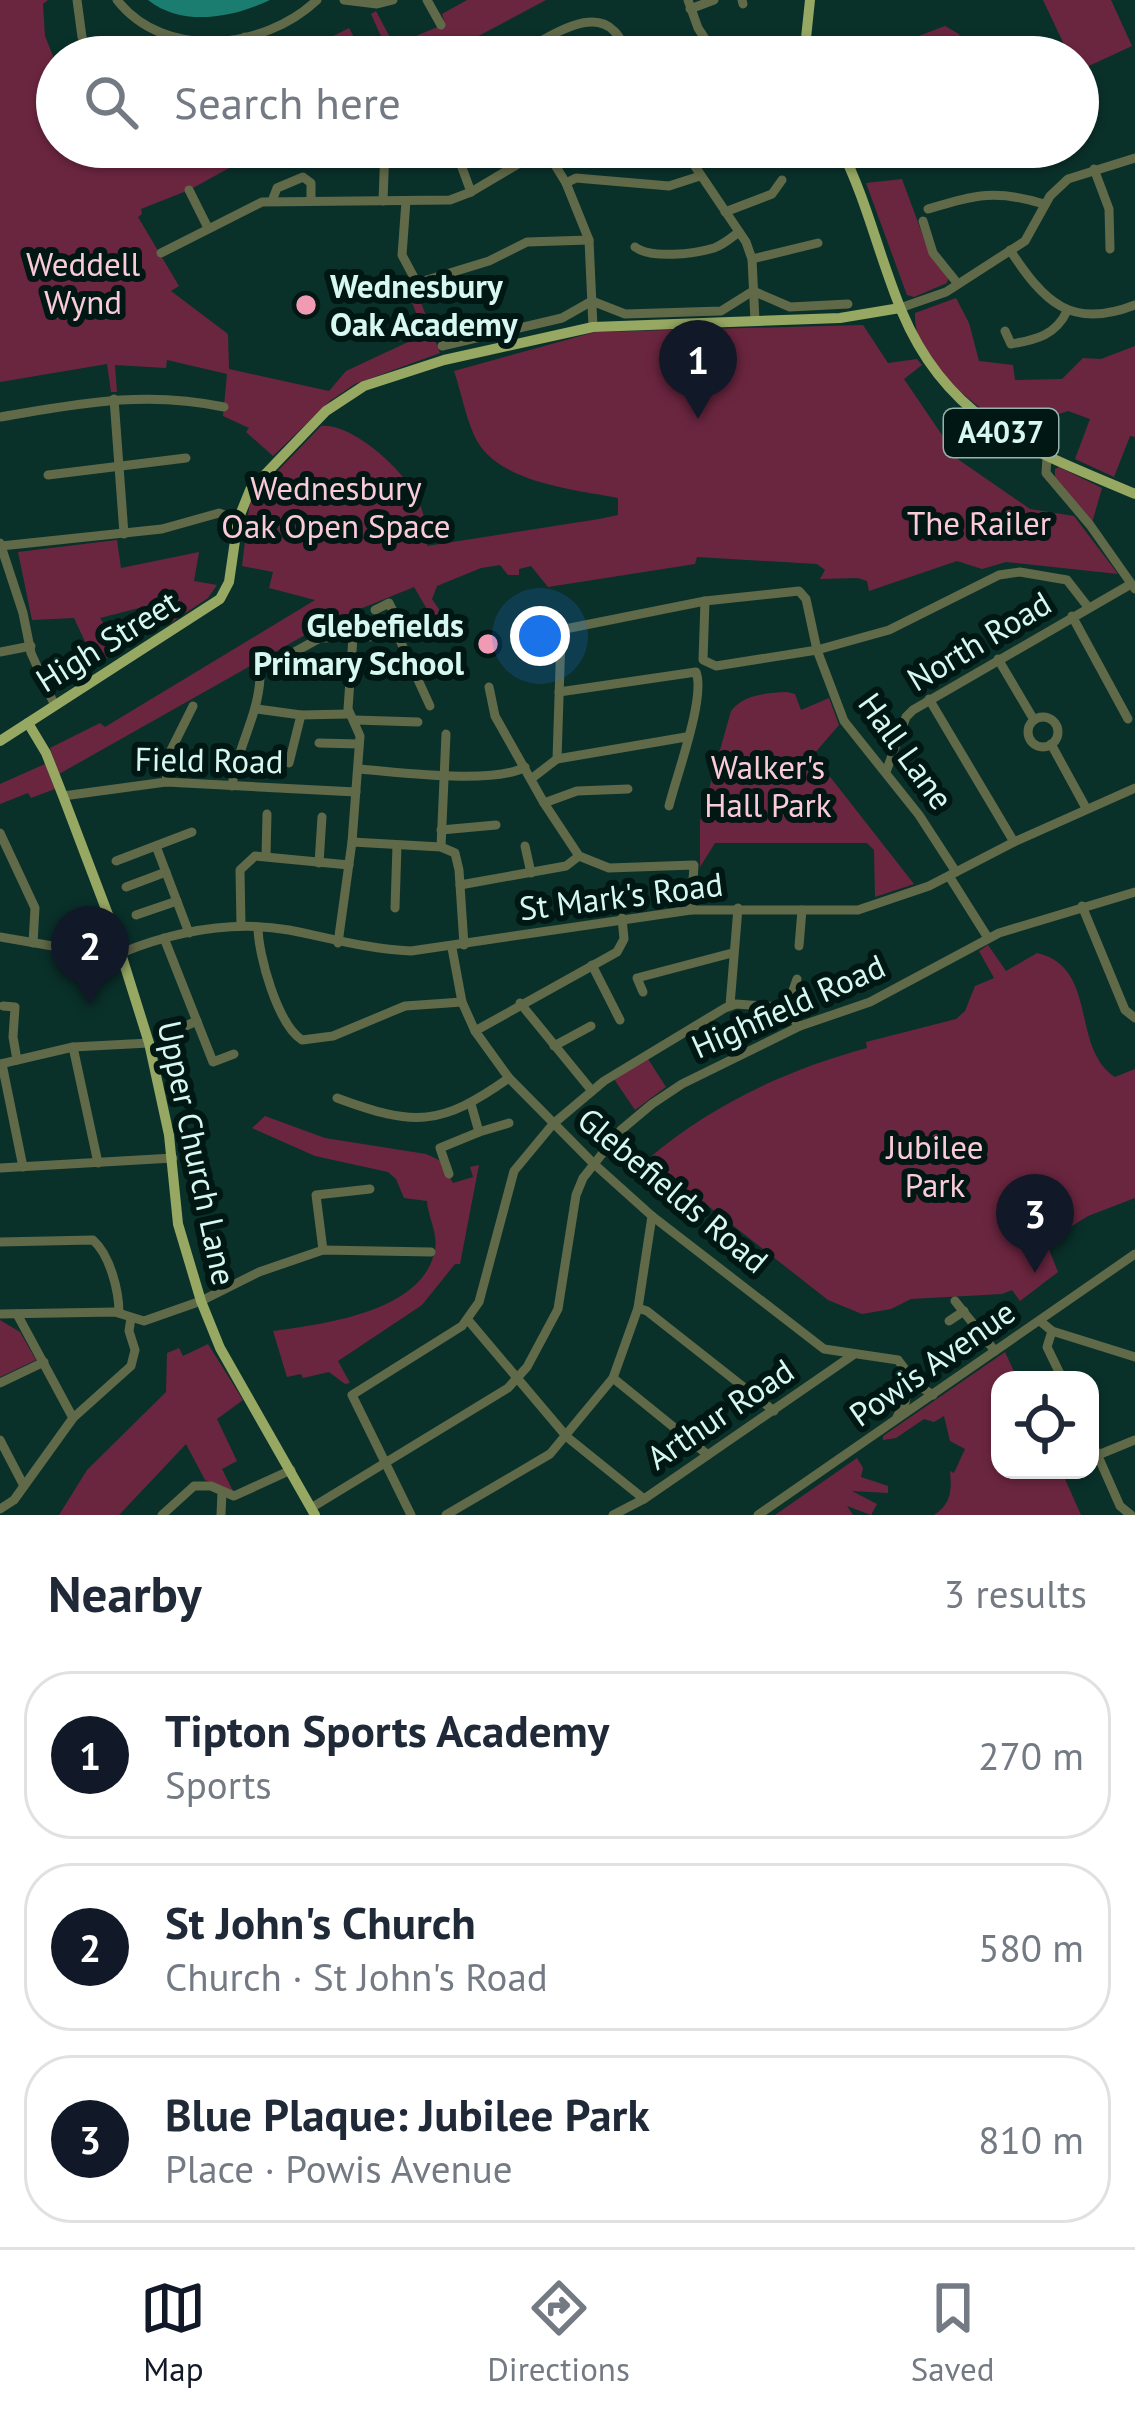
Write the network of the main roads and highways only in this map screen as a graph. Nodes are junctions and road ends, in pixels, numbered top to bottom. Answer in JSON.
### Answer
{"nodes":[{"id":1,"x":810,"y":0,"type":"edge"},
{"id":2,"x":806,"y":36,"type":"edge"},
{"id":3,"x":850,"y":168,"type":"edge"},
{"id":4,"x":900,"y":308,"type":"junction"},
{"id":5,"x":1135,"y":494,"type":"edge"},
{"id":6,"x":28,"y":723,"type":"junction"},
{"id":7,"x":0,"y":741,"type":"edge"},
{"id":8,"x":313,"y":1512,"type":"edge"}],
"edges":[{"from":1,"to":2,"type":"main road"},
{"from":3,"to":4,"type":"main road"},
{"from":4,"to":5,"type":"main road","number":"A4037"},
{"from":4,"to":6,"type":"main road","name":"High Street"},
{"from":6,"to":7,"type":"main road","name":"High Street"},
{"from":6,"to":8,"type":"main road","name":"Upper Church Lane"}]}
